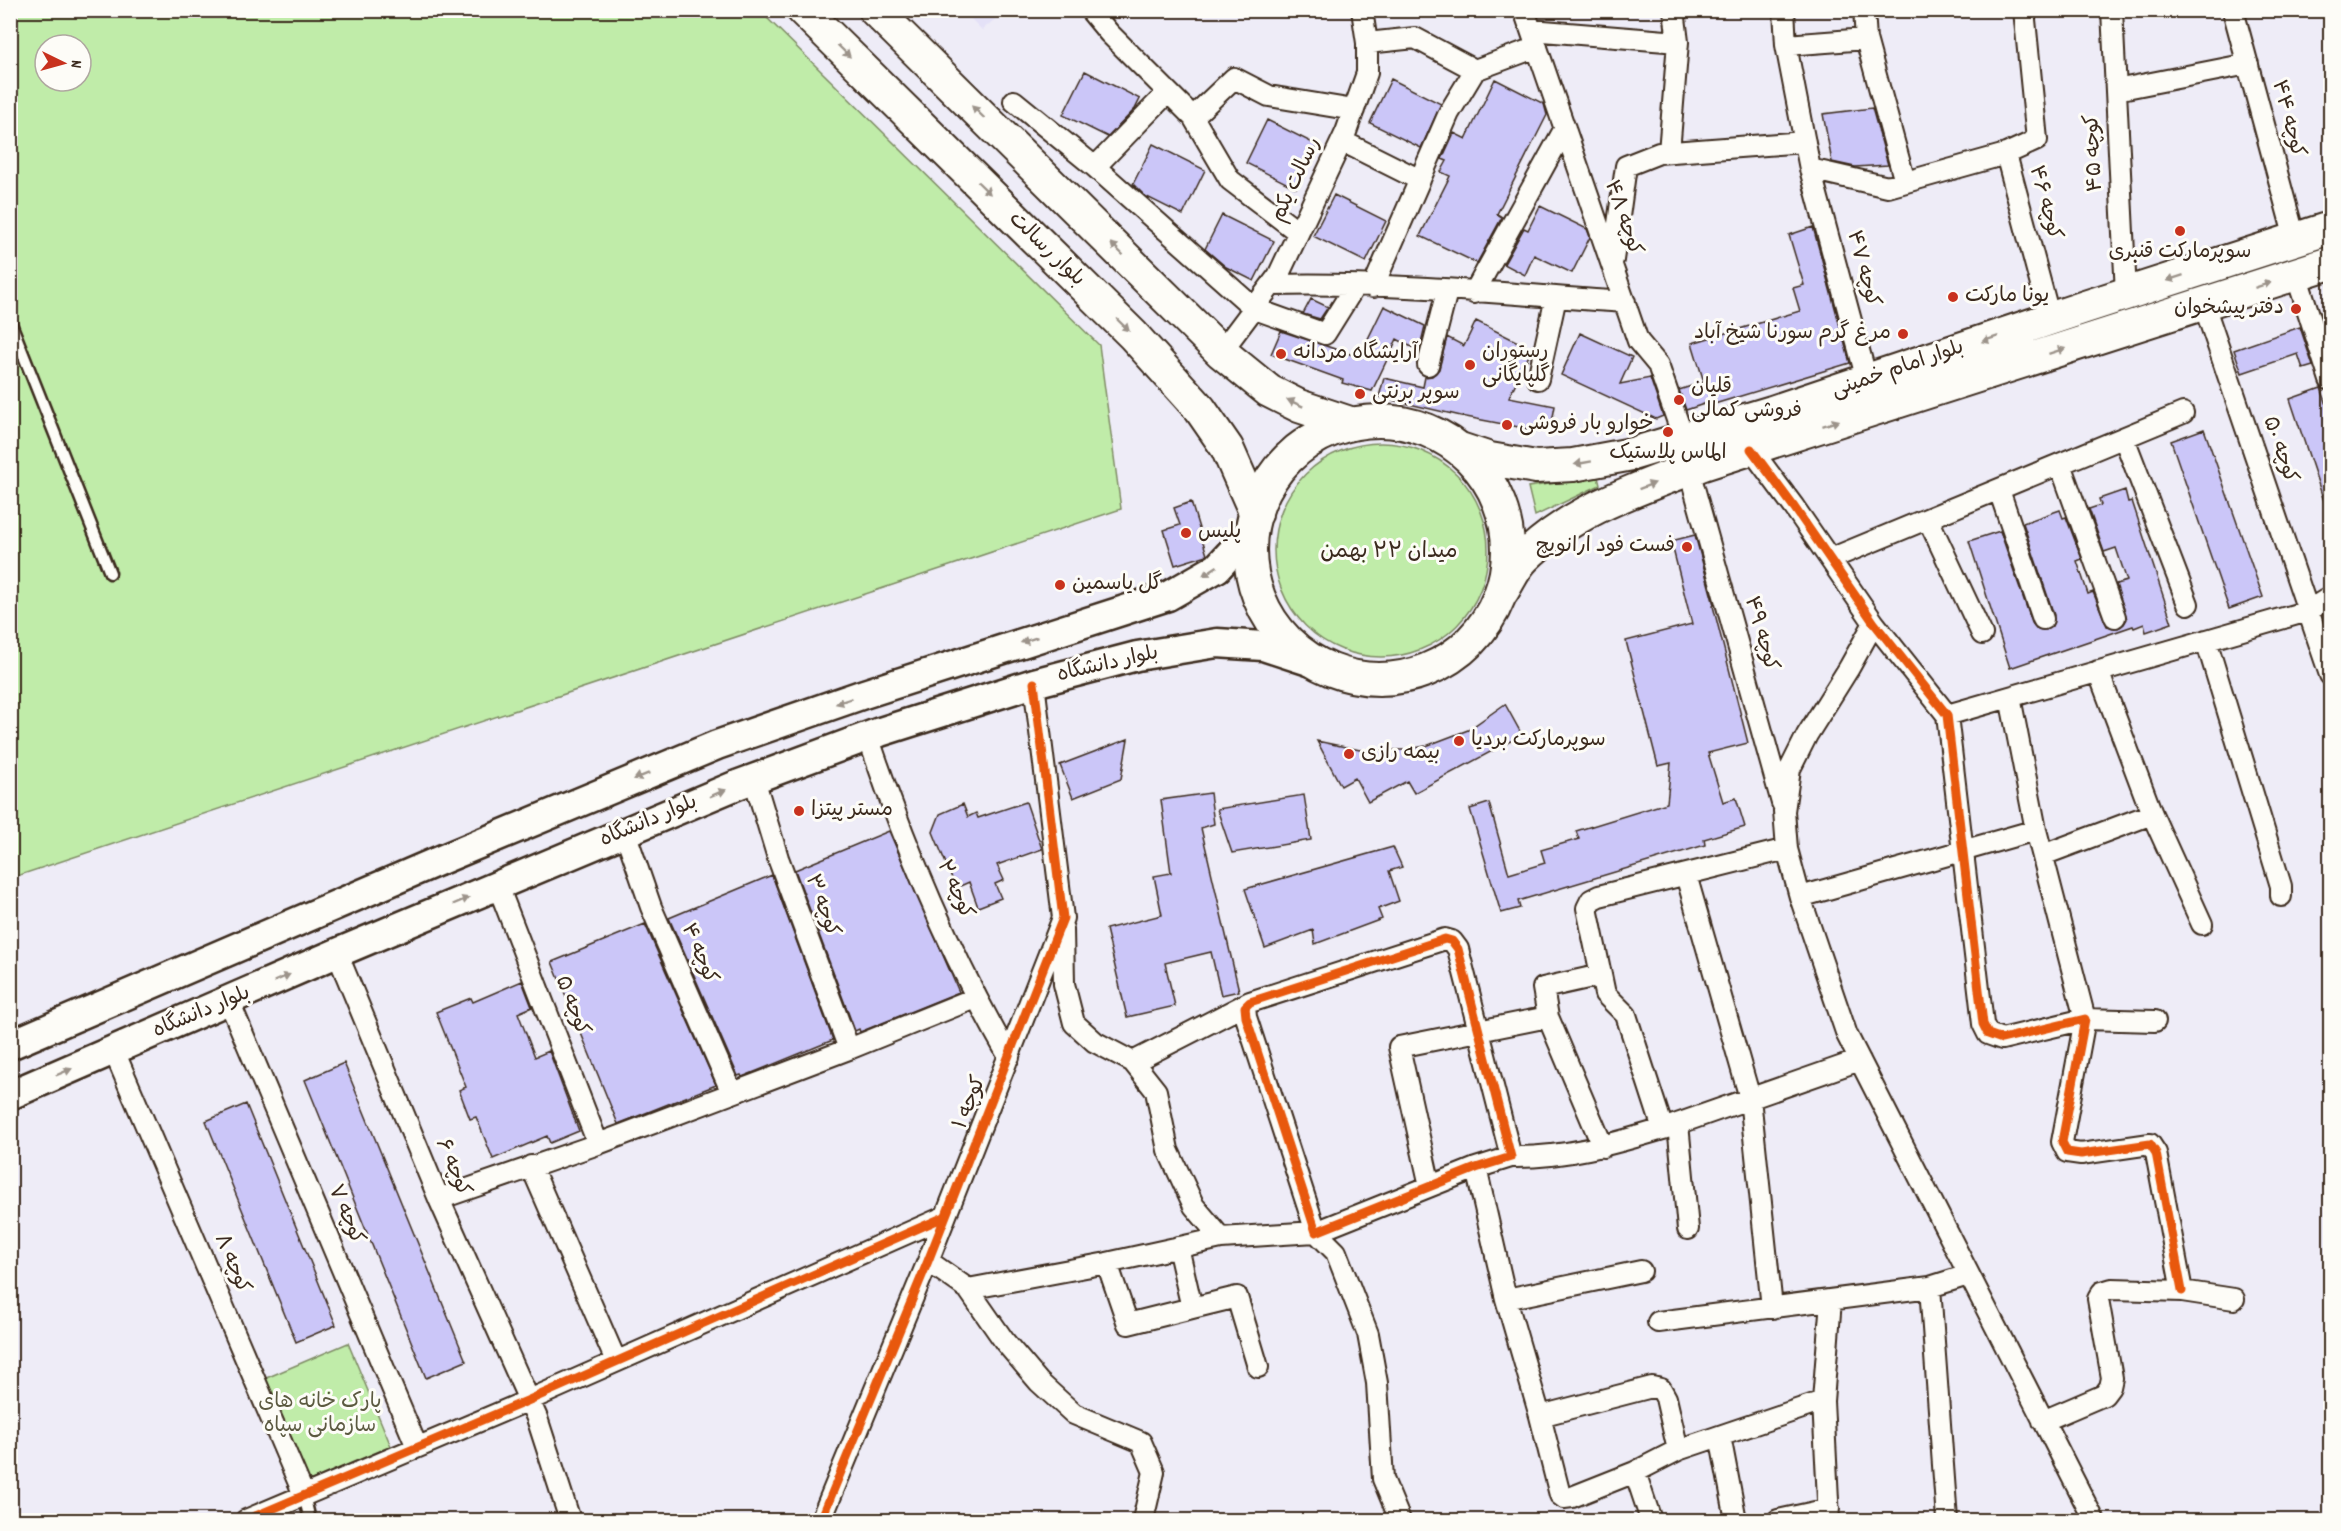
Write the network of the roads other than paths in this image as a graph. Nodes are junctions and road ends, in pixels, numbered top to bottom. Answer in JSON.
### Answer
{"nodes":[{"id":1,"x":803,"y":10,"type":"edge"},
{"id":2,"x":875,"y":10,"type":"edge"},
{"id":3,"x":1090,"y":10,"type":"edge"},
{"id":4,"x":1362,"y":10,"type":"edge"},
{"id":5,"x":1524,"y":10,"type":"edge"},
{"id":6,"x":1674,"y":10,"type":"edge"},
{"id":7,"x":1784,"y":10,"type":"edge"},
{"id":8,"x":1864,"y":10,"type":"edge"},
{"id":9,"x":2024,"y":10,"type":"edge"},
{"id":10,"x":2112,"y":10,"type":"edge"},
{"id":11,"x":2233,"y":10,"type":"edge"},
{"id":12,"x":1534,"y":38,"type":"junction"},
{"id":13,"x":1866,"y":39,"type":"junction"},
{"id":14,"x":1678,"y":42,"type":"junction"},
{"id":15,"x":1367,"y":43,"type":"junction"},
{"id":16,"x":1786,"y":45,"type":"junction"},
{"id":17,"x":2248,"y":64,"type":"junction"},
{"id":18,"x":1475,"y":70,"type":"junction"},
{"id":19,"x":2116,"y":90,"type":"junction"},
{"id":20,"x":1168,"y":92,"type":"junction"},
{"id":21,"x":1014,"y":101,"type":"dead end"},
{"id":22,"x":1354,"y":110,"type":"junction"},
{"id":23,"x":1193,"y":117,"type":"junction"},
{"id":24,"x":1565,"y":128,"type":"junction"},
{"id":25,"x":1342,"y":141,"type":"junction"},
{"id":26,"x":1805,"y":142,"type":"junction"},
{"id":27,"x":1669,"y":152,"type":"junction"},
{"id":28,"x":2006,"y":154,"type":"junction"},
{"id":29,"x":1095,"y":167,"type":"junction"},
{"id":30,"x":1810,"y":169,"type":"junction"},
{"id":31,"x":1420,"y":180,"type":"junction"},
{"id":32,"x":1905,"y":182,"type":"junction"},
{"id":33,"x":2331,"y":228,"type":"edge"},
{"id":34,"x":1298,"y":232,"type":"junction"},
{"id":35,"x":2295,"y":239,"type":"junction"},
{"id":36,"x":2331,"y":263,"type":"edge"},
{"id":37,"x":1612,"y":264,"type":"junction"},
{"id":38,"x":2296,"y":274,"type":"junction"},
{"id":39,"x":1272,"y":285,"type":"junction"},
{"id":40,"x":1364,"y":286,"type":"junction"},
{"id":41,"x":1447,"y":291,"type":"junction"},
{"id":42,"x":1474,"y":293,"type":"junction"},
{"id":43,"x":2126,"y":294,"type":"junction"},
{"id":44,"x":1556,"y":297,"type":"junction"},
{"id":45,"x":1625,"y":302,"type":"junction"},
{"id":46,"x":2204,"y":305,"type":"junction"},
{"id":47,"x":1255,"y":309,"type":"junction"},
{"id":48,"x":2050,"y":319,"type":"junction"},
{"id":49,"x":10,"y":321,"type":"edge"},
{"id":50,"x":1221,"y":352,"type":"junction"},
{"id":51,"x":1428,"y":365,"type":"dead end"},
{"id":52,"x":1538,"y":379,"type":"dead end"},
{"id":53,"x":1867,"y":380,"type":"junction"},
{"id":54,"x":2331,"y":380,"type":"edge"},
{"id":55,"x":2183,"y":413,"type":"dead end"},
{"id":56,"x":1350,"y":423,"type":"junction"},
{"id":57,"x":1683,"y":437,"type":"junction"},
{"id":58,"x":2124,"y":438,"type":"junction"},
{"id":59,"x":1460,"y":449,"type":"junction"},
{"id":60,"x":1751,"y":449,"type":"junction"},
{"id":61,"x":2060,"y":464,"type":"junction"},
{"id":62,"x":1689,"y":470,"type":"junction"},
{"id":63,"x":1999,"y":490,"type":"junction"},
{"id":64,"x":1928,"y":519,"type":"junction"},
{"id":65,"x":1254,"y":522,"type":"junction"},
{"id":66,"x":1830,"y":560,"type":"junction"},
{"id":67,"x":110,"y":573,"type":"dead end"},
{"id":68,"x":1502,"y":592,"type":"junction"},
{"id":69,"x":2331,"y":597,"type":"edge"},
{"id":70,"x":2188,"y":604,"type":"dead end"},
{"id":71,"x":2308,"y":611,"type":"junction"},
{"id":72,"x":2115,"y":617,"type":"dead end"},
{"id":73,"x":2043,"y":619,"type":"dead end"},
{"id":74,"x":1874,"y":623,"type":"junction"},
{"id":75,"x":1982,"y":634,"type":"dead end"},
{"id":76,"x":2206,"y":640,"type":"junction"},
{"id":77,"x":1312,"y":662,"type":"junction"},
{"id":78,"x":2098,"y":671,"type":"junction"},
{"id":79,"x":2331,"y":675,"type":"edge"},
{"id":80,"x":1034,"y":683,"type":"junction"},
{"id":81,"x":2010,"y":697,"type":"junction"},
{"id":82,"x":1947,"y":715,"type":"junction"},
{"id":83,"x":868,"y":736,"type":"junction"},
{"id":84,"x":754,"y":779,"type":"junction"},
{"id":85,"x":1784,"y":811,"type":"junction"},
{"id":86,"x":2152,"y":814,"type":"junction"},
{"id":87,"x":2036,"y":830,"type":"junction"},
{"id":88,"x":625,"y":832,"type":"junction"},
{"id":89,"x":482,"y":842,"type":"junction"},
{"id":90,"x":1787,"y":849,"type":"junction"},
{"id":91,"x":1964,"y":852,"type":"junction"},
{"id":92,"x":2043,"y":855,"type":"junction"},
{"id":93,"x":1686,"y":875,"type":"junction"},
{"id":94,"x":498,"y":886,"type":"junction"},
{"id":95,"x":2281,"y":896,"type":"dead end"},
{"id":96,"x":1800,"y":897,"type":"junction"},
{"id":97,"x":1063,"y":918,"type":"junction"},
{"id":98,"x":2202,"y":924,"type":"dead end"},
{"id":99,"x":337,"y":953,"type":"junction"},
{"id":100,"x":1601,"y":975,"type":"junction"},
{"id":101,"x":975,"y":998,"type":"junction"},
{"id":102,"x":229,"y":1001,"type":"junction"},
{"id":103,"x":1250,"y":1002,"type":"junction"},
{"id":104,"x":1548,"y":1017,"type":"junction"},
{"id":105,"x":2085,"y":1020,"type":"junction"},
{"id":106,"x":2155,"y":1021,"type":"dead end"},
{"id":107,"x":1479,"y":1033,"type":"junction"},
{"id":108,"x":10,"y":1046,"type":"edge"},
{"id":109,"x":849,"y":1049,"type":"junction"},
{"id":110,"x":114,"y":1051,"type":"junction"},
{"id":111,"x":1009,"y":1057,"type":"junction"},
{"id":112,"x":1860,"y":1060,"type":"junction"},
{"id":113,"x":1133,"y":1062,"type":"junction"},
{"id":114,"x":732,"y":1093,"type":"junction"},
{"id":115,"x":10,"y":1095,"type":"edge"},
{"id":116,"x":1750,"y":1098,"type":"junction"},
{"id":117,"x":1671,"y":1126,"type":"junction"},
{"id":118,"x":598,"y":1144,"type":"junction"},
{"id":119,"x":1603,"y":1147,"type":"junction"},
{"id":120,"x":1512,"y":1157,"type":"junction"},
{"id":121,"x":531,"y":1166,"type":"junction"},
{"id":122,"x":1476,"y":1168,"type":"junction"},
{"id":123,"x":1430,"y":1186,"type":"junction"},
{"id":124,"x":439,"y":1199,"type":"junction"},
{"id":125,"x":944,"y":1217,"type":"junction"},
{"id":126,"x":1688,"y":1229,"type":"dead end"},
{"id":127,"x":1316,"y":1232,"type":"junction"},
{"id":128,"x":1221,"y":1238,"type":"junction"},
{"id":129,"x":1178,"y":1247,"type":"junction"},
{"id":130,"x":928,"y":1261,"type":"junction"},
{"id":131,"x":1107,"y":1263,"type":"junction"},
{"id":132,"x":1641,"y":1271,"type":"dead end"},
{"id":133,"x":1968,"y":1275,"type":"junction"},
{"id":134,"x":1930,"y":1287,"type":"junction"},
{"id":135,"x":968,"y":1289,"type":"junction"},
{"id":136,"x":2182,"y":1292,"type":"junction"},
{"id":137,"x":1506,"y":1299,"type":"junction"},
{"id":138,"x":2234,"y":1299,"type":"dead end"},
{"id":139,"x":1831,"y":1300,"type":"junction"},
{"id":140,"x":1192,"y":1308,"type":"junction"},
{"id":141,"x":1772,"y":1308,"type":"junction"},
{"id":142,"x":1658,"y":1322,"type":"dead end"},
{"id":143,"x":616,"y":1360,"type":"junction"},
{"id":144,"x":1258,"y":1367,"type":"dead end"},
{"id":145,"x":527,"y":1401,"type":"junction"},
{"id":146,"x":1823,"y":1401,"type":"junction"},
{"id":147,"x":1540,"y":1416,"type":"junction"},
{"id":148,"x":2043,"y":1421,"type":"junction"},
{"id":149,"x":1720,"y":1436,"type":"junction"},
{"id":150,"x":417,"y":1447,"type":"junction"},
{"id":151,"x":1678,"y":1450,"type":"junction"},
{"id":152,"x":1635,"y":1472,"type":"junction"},
{"id":153,"x":304,"y":1495,"type":"junction"},
{"id":154,"x":1829,"y":1515,"type":"edge"},
{"id":155,"x":246,"y":1521,"type":"edge"},
{"id":156,"x":310,"y":1521,"type":"edge"},
{"id":157,"x":570,"y":1521,"type":"edge"},
{"id":158,"x":821,"y":1521,"type":"edge"},
{"id":159,"x":1143,"y":1521,"type":"edge"},
{"id":160,"x":1400,"y":1521,"type":"edge"},
{"id":161,"x":1651,"y":1521,"type":"edge"},
{"id":162,"x":1736,"y":1521,"type":"edge"},
{"id":163,"x":1778,"y":1521,"type":"edge"},
{"id":164,"x":1947,"y":1521,"type":"edge"},
{"id":165,"x":2094,"y":1521,"type":"edge"}],
"edges":[{"from":1,"to":65,"type":"main road","name":"بلوار رسالت","one_way":true},
{"from":50,"to":2,"type":"main road","one_way":true},
{"from":3,"to":20,"type":"street"},
{"from":4,"to":15,"type":"street","name":"رسالت یکم"},
{"from":5,"to":12,"type":"street","name":"کوچه ۴۸"},
{"from":6,"to":14,"type":"street"},
{"from":7,"to":16,"type":"street","name":"کوچه ۴۷"},
{"from":8,"to":13,"type":"street"},
{"from":9,"to":28,"type":"street","name":"کوچه ۴۶"},
{"from":10,"to":19,"type":"street","name":"کوچه ۴۵"},
{"from":11,"to":17,"type":"street","name":"کوچه ۴۴"},
{"from":12,"to":14,"type":"street"},
{"from":12,"to":18,"type":"street"},
{"from":12,"to":24,"type":"street","name":"کوچه ۴۸"},
{"from":13,"to":16,"type":"street"},
{"from":13,"to":32,"type":"street"},
{"from":14,"to":27,"type":"street"},
{"from":15,"to":18,"type":"street"},
{"from":15,"to":22,"type":"street","name":"رسالت یکم"},
{"from":16,"to":26,"type":"street","name":"کوچه ۴۷"},
{"from":17,"to":19,"type":"street"},
{"from":17,"to":35,"type":"street","name":"کوچه ۴۴"},
{"from":18,"to":31,"type":"street"},
{"from":19,"to":43,"type":"street","name":"کوچه ۴۵"},
{"from":20,"to":23,"type":"street"},
{"from":20,"to":29,"type":"street"},
{"from":21,"to":29,"type":"street"},
{"from":22,"to":23,"type":"street"},
{"from":22,"to":25,"type":"street","name":"رسالت یکم"},
{"from":23,"to":34,"type":"street"},
{"from":24,"to":37,"type":"street","name":"کوچه ۴۸"},
{"from":24,"to":42,"type":"street"},
{"from":25,"to":31,"type":"street"},
{"from":25,"to":34,"type":"street","name":"رسالت یکم"},
{"from":26,"to":27,"type":"street"},
{"from":26,"to":30,"type":"street","name":"کوچه ۴۷"},
{"from":27,"to":37,"type":"street"},
{"from":28,"to":32,"type":"street"},
{"from":28,"to":48,"type":"street","name":"کوچه ۴۶"},
{"from":29,"to":47,"type":"street"},
{"from":30,"to":32,"type":"street"},
{"from":30,"to":53,"type":"street","name":"کوچه ۴۷"},
{"from":31,"to":40,"type":"street"},
{"from":33,"to":35,"type":"main road","name":"بلوار امام خمینی"},
{"from":34,"to":39,"type":"street","name":"رسالت یکم"},
{"from":35,"to":43,"type":"main road","name":"بلوار امام خمینی","one_way":true},
{"from":36,"to":38,"type":"main road","name":"بلوار امام خمینی"},
{"from":37,"to":45,"type":"street","name":"کوچه ۴۸"},
{"from":46,"to":38,"type":"main road","name":"بلوار امام خمینی","one_way":true},
{"from":38,"to":54,"type":"street"},
{"from":39,"to":40,"type":"street"},
{"from":39,"to":47,"type":"street","name":"رسالت یکم"},
{"from":40,"to":41,"type":"street"},
{"from":40,"to":47,"type":"street"},
{"from":41,"to":42,"type":"street"},
{"from":41,"to":51,"type":"street"},
{"from":42,"to":44,"type":"street"},
{"from":43,"to":48,"type":"main road","name":"بلوار امام خمینی"},
{"from":44,"to":45,"type":"street"},
{"from":44,"to":52,"type":"street"},
{"from":45,"to":57,"type":"street","name":"کوچه ۴۸"},
{"from":60,"to":46,"type":"main road","name":"بلوار امام خمینی","one_way":true},
{"from":46,"to":71,"type":"street","name":"کوچه ۵۰"},
{"from":47,"to":50,"type":"street","name":"رسالت یکم"},
{"from":48,"to":53,"type":"main road","name":"بلوار امام خمینی","one_way":true},
{"from":49,"to":67,"type":"lane"},
{"from":56,"to":50,"type":"main road","one_way":true},
{"from":53,"to":57,"type":"main road","name":"بلوار امام خمینی"},
{"from":55,"to":58,"type":"street"},
{"from":56,"to":59,"type":"main road"},
{"from":56,"to":65,"type":"main road"},
{"from":57,"to":59,"type":"main road","name":"بلوار امام خمینی","one_way":true},
{"from":58,"to":61,"type":"street"},
{"from":58,"to":70,"type":"street"},
{"from":59,"to":68,"type":"main road"},
{"from":60,"to":62,"type":"main road","name":"بلوار امام خمینی"},
{"from":60,"to":66,"type":"street"},
{"from":61,"to":63,"type":"street"},
{"from":61,"to":72,"type":"street"},
{"from":68,"to":62,"type":"main road","name":"بلوار امام خمینی","one_way":true},
{"from":62,"to":85,"type":"street","name":"کوچه ۴۹"},
{"from":63,"to":64,"type":"street"},
{"from":63,"to":73,"type":"street"},
{"from":64,"to":66,"type":"street"},
{"from":64,"to":75,"type":"street"},
{"from":65,"to":77,"type":"main road"},
{"from":65,"to":89,"type":"main road","name":"بلوار دانشگاه","one_way":true},
{"from":66,"to":74,"type":"street"},
{"from":68,"to":77,"type":"main road"},
{"from":69,"to":71,"type":"street"},
{"from":71,"to":76,"type":"street"},
{"from":71,"to":79,"type":"street","name":"کوچه ۵۰"},
{"from":74,"to":82,"type":"street"},
{"from":74,"to":85,"type":"street"},
{"from":76,"to":78,"type":"street"},
{"from":76,"to":95,"type":"street"},
{"from":77,"to":80,"type":"main road","name":"بلوار دانشگاه"},
{"from":78,"to":81,"type":"street"},
{"from":78,"to":86,"type":"street"},
{"from":80,"to":83,"type":"main road","name":"بلوار دانشگاه"},
{"from":80,"to":97,"type":"street","name":"کوچه ۱"},
{"from":81,"to":82,"type":"street"},
{"from":81,"to":87,"type":"street"},
{"from":82,"to":91,"type":"street"},
{"from":83,"to":84,"type":"main road","name":"بلوار دانشگاه"},
{"from":83,"to":101,"type":"street","name":"کوچه ۲"},
{"from":88,"to":84,"type":"main road","name":"بلوار دانشگاه","one_way":true},
{"from":84,"to":109,"type":"street","name":"کوچه ۳"},
{"from":85,"to":90,"type":"street"},
{"from":86,"to":92,"type":"street"},
{"from":86,"to":98,"type":"street"},
{"from":87,"to":91,"type":"street"},
{"from":87,"to":92,"type":"street"},
{"from":88,"to":94,"type":"main road","name":"بلوار دانشگاه"},
{"from":88,"to":114,"type":"street","name":"کوچه ۴"},
{"from":89,"to":94,"type":"main road"},
{"from":89,"to":108,"type":"main road","name":"بلوار دانشگاه"},
{"from":90,"to":93,"type":"street"},
{"from":90,"to":96,"type":"street"},
{"from":91,"to":96,"type":"street"},
{"from":91,"to":105,"type":"street"},
{"from":92,"to":105,"type":"street"},
{"from":93,"to":100,"type":"street"},
{"from":93,"to":116,"type":"street"},
{"from":99,"to":94,"type":"main road","name":"بلوار دانشگاه","one_way":true},
{"from":94,"to":118,"type":"street","name":"کوچه ۵"},
{"from":96,"to":112,"type":"street"},
{"from":97,"to":111,"type":"street","name":"کوچه ۱"},
{"from":97,"to":113,"type":"street"},
{"from":102,"to":99,"type":"main road","name":"بلوار دانشگاه","one_way":true},
{"from":99,"to":124,"type":"street","name":"کوچه ۶"},
{"from":100,"to":104,"type":"street"},
{"from":100,"to":117,"type":"street"},
{"from":101,"to":109,"type":"street"},
{"from":101,"to":111,"type":"street","name":"کوچه ۲"},
{"from":102,"to":110,"type":"main road","name":"بلوار دانشگاه"},
{"from":102,"to":150,"type":"street","name":"کوچه ۷"},
{"from":103,"to":107,"type":"street"},
{"from":103,"to":113,"type":"street"},
{"from":103,"to":127,"type":"street"},
{"from":104,"to":107,"type":"street"},
{"from":104,"to":119,"type":"street"},
{"from":105,"to":106,"type":"street"},
{"from":105,"to":136,"type":"street"},
{"from":107,"to":120,"type":"street"},
{"from":107,"to":123,"type":"street"},
{"from":109,"to":114,"type":"street"},
{"from":115,"to":110,"type":"main road","name":"بلوار دانشگاه","one_way":true},
{"from":110,"to":153,"type":"street","name":"کوچه ۸"},
{"from":111,"to":125,"type":"street","name":"کوچه ۱"},
{"from":112,"to":116,"type":"street"},
{"from":112,"to":133,"type":"street"},
{"from":113,"to":128,"type":"street"},
{"from":114,"to":118,"type":"street"},
{"from":116,"to":117,"type":"street"},
{"from":116,"to":141,"type":"street"},
{"from":117,"to":119,"type":"street"},
{"from":117,"to":126,"type":"street"},
{"from":118,"to":121,"type":"street"},
{"from":119,"to":120,"type":"street"},
{"from":120,"to":122,"type":"street"},
{"from":121,"to":124,"type":"street"},
{"from":121,"to":143,"type":"street"},
{"from":122,"to":123,"type":"street"},
{"from":122,"to":137,"type":"street"},
{"from":123,"to":127,"type":"street"},
{"from":124,"to":145,"type":"street","name":"کوچه ۶"},
{"from":125,"to":130,"type":"street","name":"کوچه ۱"},
{"from":125,"to":143,"type":"street"},
{"from":127,"to":128,"type":"street"},
{"from":127,"to":160,"type":"street"},
{"from":128,"to":129,"type":"street"},
{"from":129,"to":131,"type":"street"},
{"from":129,"to":140,"type":"street"},
{"from":130,"to":135,"type":"street"},
{"from":130,"to":158,"type":"street","name":"کوچه ۱"},
{"from":131,"to":135,"type":"street"},
{"from":131,"to":140,"type":"street"},
{"from":132,"to":137,"type":"street"},
{"from":133,"to":134,"type":"street"},
{"from":133,"to":148,"type":"street"},
{"from":134,"to":139,"type":"street"},
{"from":134,"to":164,"type":"street"},
{"from":135,"to":159,"type":"street"},
{"from":136,"to":138,"type":"street"},
{"from":136,"to":148,"type":"street"},
{"from":137,"to":147,"type":"street"},
{"from":139,"to":141,"type":"street"},
{"from":139,"to":146,"type":"street"},
{"from":140,"to":144,"type":"street"},
{"from":141,"to":142,"type":"street"},
{"from":143,"to":145,"type":"street"},
{"from":145,"to":150,"type":"street"},
{"from":145,"to":157,"type":"street","name":"کوچه ۶"},
{"from":146,"to":149,"type":"street"},
{"from":146,"to":154,"type":"street"},
{"from":147,"to":151,"type":"street"},
{"from":147,"to":152,"type":"street"},
{"from":148,"to":165,"type":"street"},
{"from":149,"to":151,"type":"street"},
{"from":149,"to":162,"type":"street"},
{"from":150,"to":153,"type":"street"},
{"from":151,"to":152,"type":"street"},
{"from":152,"to":161,"type":"street"},
{"from":153,"to":155,"type":"street"},
{"from":153,"to":156,"type":"lane"},
{"from":154,"to":163,"type":"street"}]}
